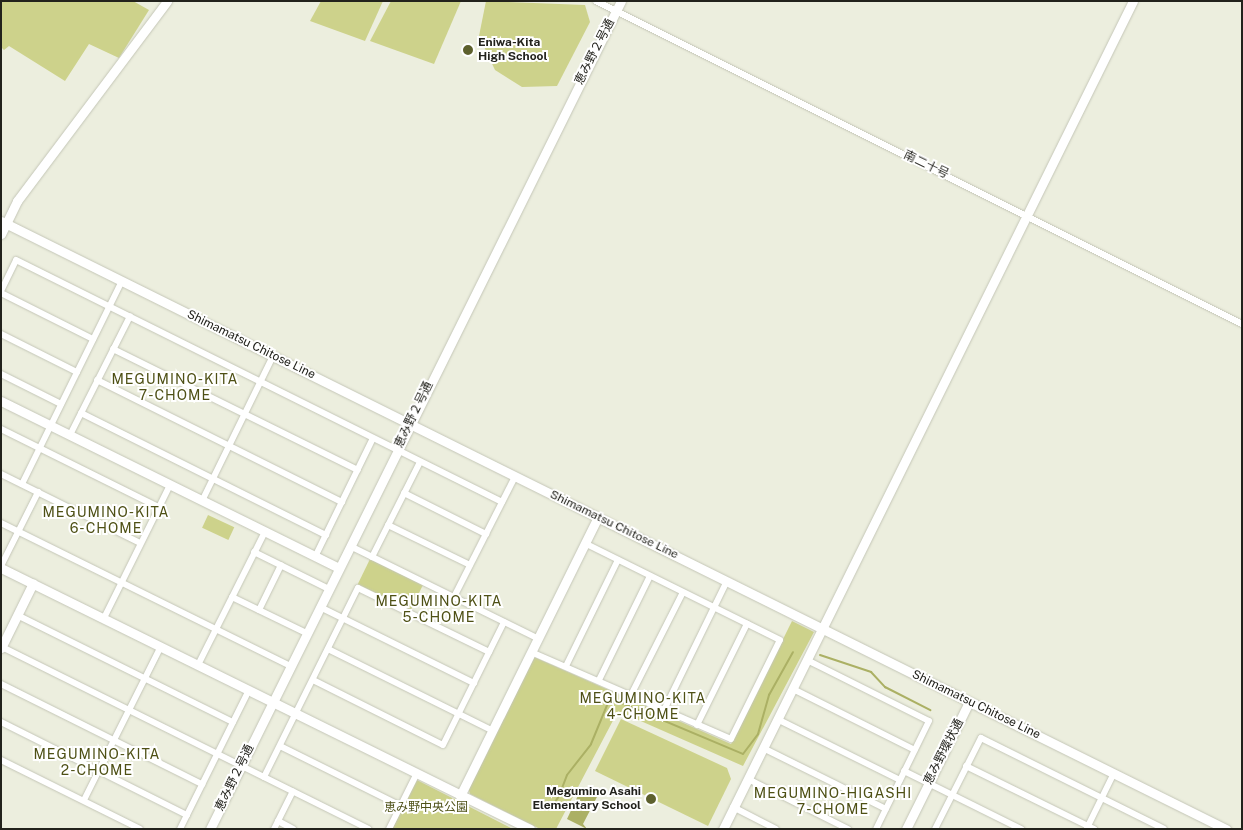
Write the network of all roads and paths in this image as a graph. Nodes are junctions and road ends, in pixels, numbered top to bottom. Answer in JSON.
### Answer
{"nodes":[{"id":1,"x":167,"y":1,"type":"edge"},
{"id":2,"x":596,"y":1,"type":"edge"},
{"id":3,"x":621,"y":1,"type":"edge"},
{"id":4,"x":1134,"y":1,"type":"edge"},
{"id":5,"x":613,"y":10,"type":"junction"},
{"id":6,"x":1027,"y":215,"type":"junction"},
{"id":7,"x":4,"y":222,"type":"edge"},
{"id":8,"x":1,"y":234,"type":"edge"},
{"id":9,"x":122,"y":281,"type":"junction"},
{"id":10,"x":1,"y":292,"type":"edge"},
{"id":11,"x":109,"y":306,"type":"junction"},
{"id":12,"x":130,"y":316,"type":"junction"},
{"id":13,"x":1242,"y":324,"type":"edge"},
{"id":14,"x":1,"y":334,"type":"edge"},
{"id":15,"x":93,"y":339,"type":"junction"},
{"id":16,"x":114,"y":349,"type":"junction"},
{"id":17,"x":273,"y":356,"type":"junction"},
{"id":18,"x":77,"y":372,"type":"junction"},
{"id":19,"x":1,"y":374,"type":"edge"},
{"id":20,"x":97,"y":380,"type":"junction"},
{"id":21,"x":261,"y":382,"type":"junction"},
{"id":22,"x":1,"y":401,"type":"edge"},
{"id":23,"x":61,"y":404,"type":"junction"},
{"id":24,"x":81,"y":413,"type":"junction"},
{"id":25,"x":245,"y":414,"type":"junction"},
{"id":26,"x":410,"y":424,"type":"junction"},
{"id":27,"x":50,"y":425,"type":"junction"},
{"id":28,"x":1,"y":429,"type":"edge"},
{"id":29,"x":70,"y":435,"type":"junction"},
{"id":30,"x":373,"y":438,"type":"junction"},
{"id":31,"x":228,"y":446,"type":"junction"},
{"id":32,"x":39,"y":448,"type":"junction"},
{"id":33,"x":397,"y":450,"type":"junction"},
{"id":34,"x":420,"y":462,"type":"junction"},
{"id":35,"x":358,"y":470,"type":"junction"},
{"id":36,"x":1,"y":474,"type":"edge"},
{"id":37,"x":515,"y":477,"type":"junction"},
{"id":38,"x":213,"y":479,"type":"junction"},
{"id":39,"x":22,"y":484,"type":"junction"},
{"id":40,"x":170,"y":485,"type":"junction"},
{"id":41,"x":38,"y":492,"type":"junction"},
{"id":42,"x":404,"y":493,"type":"junction"},
{"id":43,"x":202,"y":501,"type":"junction"},
{"id":44,"x":342,"y":502,"type":"junction"},
{"id":45,"x":502,"y":502,"type":"junction"},
{"id":46,"x":158,"y":507,"type":"junction"},
{"id":47,"x":598,"y":517,"type":"junction"},
{"id":48,"x":1,"y":523,"type":"edge"},
{"id":49,"x":388,"y":525,"type":"junction"},
{"id":50,"x":18,"y":532,"type":"junction"},
{"id":51,"x":265,"y":532,"type":"junction"},
{"id":52,"x":486,"y":534,"type":"junction"},
{"id":53,"x":326,"y":535,"type":"junction"},
{"id":54,"x":140,"y":543,"type":"junction"},
{"id":55,"x":585,"y":543,"type":"junction"},
{"id":56,"x":350,"y":546,"type":"junction"},
{"id":57,"x":254,"y":552,"type":"junction"},
{"id":58,"x":315,"y":557,"type":"junction"},
{"id":59,"x":372,"y":557,"type":"junction"},
{"id":60,"x":618,"y":560,"type":"junction"},
{"id":61,"x":281,"y":565,"type":"junction"},
{"id":62,"x":470,"y":565,"type":"junction"},
{"id":63,"x":1,"y":567,"type":"edge"},
{"id":64,"x":339,"y":568,"type":"junction"},
{"id":65,"x":650,"y":576,"type":"junction"},
{"id":66,"x":727,"y":581,"type":"junction"},
{"id":67,"x":121,"y":582,"type":"junction"},
{"id":68,"x":33,"y":583,"type":"junction"},
{"id":69,"x":329,"y":589,"type":"junction"},
{"id":70,"x":683,"y":592,"type":"junction"},
{"id":71,"x":232,"y":597,"type":"junction"},
{"id":72,"x":454,"y":597,"type":"junction"},
{"id":73,"x":320,"y":607,"type":"junction"},
{"id":74,"x":715,"y":608,"type":"junction"},
{"id":75,"x":259,"y":610,"type":"junction"},
{"id":76,"x":17,"y":615,"type":"junction"},
{"id":77,"x":104,"y":618,"type":"junction"},
{"id":78,"x":343,"y":618,"type":"junction"},
{"id":79,"x":504,"y":622,"type":"junction"},
{"id":80,"x":747,"y":624,"type":"junction"},
{"id":81,"x":216,"y":629,"type":"junction"},
{"id":82,"x":822,"y":630,"type":"junction"},
{"id":83,"x":306,"y":633,"type":"junction"},
{"id":84,"x":537,"y":638,"type":"junction"},
{"id":85,"x":161,"y":646,"type":"junction"},
{"id":86,"x":2,"y":647,"type":"edge"},
{"id":87,"x":328,"y":650,"type":"junction"},
{"id":88,"x":489,"y":652,"type":"junction"},
{"id":89,"x":531,"y":652,"type":"junction"},
{"id":90,"x":807,"y":660,"type":"junction"},
{"id":91,"x":198,"y":665,"type":"junction"},
{"id":92,"x":290,"y":666,"type":"junction"},
{"id":93,"x":566,"y":666,"type":"junction"},
{"id":94,"x":144,"y":679,"type":"junction"},
{"id":95,"x":313,"y":680,"type":"junction"},
{"id":96,"x":599,"y":680,"type":"junction"},
{"id":97,"x":474,"y":683,"type":"junction"},
{"id":98,"x":1,"y":684,"type":"edge"},
{"id":99,"x":792,"y":688,"type":"junction"},
{"id":100,"x":249,"y":690,"type":"junction"},
{"id":101,"x":632,"y":695,"type":"junction"},
{"id":102,"x":272,"y":702,"type":"junction"},
{"id":103,"x":969,"y":702,"type":"junction"},
{"id":104,"x":129,"y":710,"type":"junction"},
{"id":105,"x":664,"y":710,"type":"junction"},
{"id":106,"x":459,"y":713,"type":"junction"},
{"id":107,"x":296,"y":714,"type":"junction"},
{"id":108,"x":777,"y":719,"type":"junction"},
{"id":109,"x":1,"y":722,"type":"edge"},
{"id":110,"x":233,"y":722,"type":"junction"},
{"id":111,"x":697,"y":725,"type":"junction"},
{"id":112,"x":491,"y":730,"type":"junction"},
{"id":113,"x":114,"y":740,"type":"junction"},
{"id":114,"x":280,"y":746,"type":"junction"},
{"id":115,"x":763,"y":748,"type":"junction"},
{"id":116,"x":915,"y":750,"type":"junction"},
{"id":117,"x":218,"y":754,"type":"junction"},
{"id":118,"x":1,"y":760,"type":"edge"},
{"id":119,"x":241,"y":766,"type":"junction"},
{"id":120,"x":966,"y":766,"type":"junction"},
{"id":121,"x":99,"y":770,"type":"junction"},
{"id":122,"x":904,"y":771,"type":"junction"},
{"id":123,"x":417,"y":773,"type":"junction"},
{"id":124,"x":1114,"y":773,"type":"junction"},
{"id":125,"x":264,"y":777,"type":"junction"},
{"id":126,"x":748,"y":779,"type":"junction"},
{"id":127,"x":900,"y":780,"type":"junction"},
{"id":128,"x":929,"y":783,"type":"junction"},
{"id":129,"x":202,"y":784,"type":"junction"},
{"id":130,"x":292,"y":791,"type":"junction"},
{"id":131,"x":952,"y":795,"type":"junction"},
{"id":132,"x":460,"y":796,"type":"junction"},
{"id":133,"x":1103,"y":797,"type":"junction"},
{"id":134,"x":84,"y":800,"type":"junction"},
{"id":135,"x":401,"y":806,"type":"junction"},
{"id":136,"x":733,"y":807,"type":"junction"},
{"id":137,"x":886,"y":809,"type":"junction"},
{"id":138,"x":187,"y":815,"type":"junction"},
{"id":139,"x":278,"y":821,"type":"junction"},
{"id":140,"x":937,"y":828,"type":"edge"},
{"id":141,"x":1090,"y":828,"type":"edge"},
{"id":142,"x":140,"y":829,"type":"edge"},
{"id":143,"x":180,"y":829,"type":"edge"},
{"id":144,"x":210,"y":829,"type":"edge"},
{"id":145,"x":274,"y":829,"type":"edge"},
{"id":146,"x":293,"y":829,"type":"edge"},
{"id":147,"x":368,"y":829,"type":"edge"},
{"id":148,"x":389,"y":829,"type":"edge"},
{"id":149,"x":530,"y":829,"type":"edge"},
{"id":150,"x":723,"y":829,"type":"edge"},
{"id":151,"x":776,"y":829,"type":"edge"},
{"id":152,"x":848,"y":829,"type":"edge"},
{"id":153,"x":876,"y":829,"type":"edge"},
{"id":154,"x":906,"y":829,"type":"edge"},
{"id":155,"x":1021,"y":829,"type":"edge"},
{"id":156,"x":1164,"y":829,"type":"edge"},
{"id":157,"x":1226,"y":829,"type":"edge"}],
"edges":[{"from":1,"to":7,"type":"street"},
{"from":2,"to":5,"type":"street","name":"南二十号"},
{"from":3,"to":5,"type":"street","name":"恵み野２号通"},
{"from":4,"to":6,"type":"street"},
{"from":5,"to":6,"type":"street","name":"南二十号"},
{"from":5,"to":26,"type":"street","name":"恵み野２号通"},
{"from":6,"to":13,"type":"street","name":"南二十号"},
{"from":6,"to":82,"type":"street"},
{"from":7,"to":8,"type":"street"},
{"from":7,"to":9,"type":"street","name":"Shimamatsu Chitose Line"},
{"from":9,"to":11,"type":"street"},
{"from":9,"to":17,"type":"street","name":"Shimamatsu Chitose Line"},
{"from":10,"to":11,"type":"street"},
{"from":10,"to":15,"type":"street"},
{"from":11,"to":12,"type":"street"},
{"from":11,"to":15,"type":"street"},
{"from":12,"to":16,"type":"street"},
{"from":12,"to":21,"type":"street"},
{"from":14,"to":18,"type":"street"},
{"from":15,"to":18,"type":"street"},
{"from":16,"to":20,"type":"street"},
{"from":16,"to":25,"type":"street"},
{"from":17,"to":21,"type":"street"},
{"from":17,"to":26,"type":"street","name":"Shimamatsu Chitose Line"},
{"from":18,"to":23,"type":"street"},
{"from":19,"to":23,"type":"street"},
{"from":20,"to":24,"type":"street"},
{"from":20,"to":31,"type":"street"},
{"from":21,"to":25,"type":"street"},
{"from":21,"to":30,"type":"street"},
{"from":22,"to":27,"type":"street"},
{"from":23,"to":27,"type":"street"},
{"from":24,"to":29,"type":"street"},
{"from":24,"to":38,"type":"street"},
{"from":25,"to":31,"type":"street"},
{"from":25,"to":35,"type":"street"},
{"from":26,"to":33,"type":"street","name":"恵み野２号通"},
{"from":26,"to":37,"type":"street","name":"Shimamatsu Chitose Line"},
{"from":27,"to":29,"type":"street"},
{"from":27,"to":32,"type":"street"},
{"from":28,"to":32,"type":"street"},
{"from":29,"to":40,"type":"street"},
{"from":30,"to":33,"type":"street"},
{"from":30,"to":35,"type":"street"},
{"from":31,"to":38,"type":"street"},
{"from":31,"to":44,"type":"street"},
{"from":32,"to":39,"type":"street"},
{"from":32,"to":46,"type":"street"},
{"from":33,"to":34,"type":"street"},
{"from":33,"to":56,"type":"street","name":"恵み野２号通"},
{"from":34,"to":42,"type":"street"},
{"from":34,"to":45,"type":"street"},
{"from":35,"to":44,"type":"street"},
{"from":36,"to":39,"type":"street"},
{"from":37,"to":45,"type":"street"},
{"from":37,"to":47,"type":"street","name":"Shimamatsu Chitose Line"},
{"from":38,"to":43,"type":"street"},
{"from":38,"to":53,"type":"street"},
{"from":39,"to":41,"type":"street"},
{"from":40,"to":43,"type":"street"},
{"from":40,"to":46,"type":"street"},
{"from":41,"to":50,"type":"street"},
{"from":41,"to":54,"type":"street"},
{"from":42,"to":49,"type":"street"},
{"from":42,"to":52,"type":"street"},
{"from":43,"to":51,"type":"street"},
{"from":44,"to":53,"type":"street"},
{"from":45,"to":52,"type":"street"},
{"from":46,"to":54,"type":"street"},
{"from":47,"to":55,"type":"street"},
{"from":47,"to":66,"type":"street","name":"Shimamatsu Chitose Line"},
{"from":48,"to":50,"type":"street"},
{"from":49,"to":59,"type":"street"},
{"from":49,"to":62,"type":"street"},
{"from":50,"to":63,"type":"street"},
{"from":50,"to":67,"type":"street"},
{"from":51,"to":57,"type":"street"},
{"from":51,"to":58,"type":"street"},
{"from":52,"to":62,"type":"street"},
{"from":53,"to":58,"type":"street"},
{"from":54,"to":67,"type":"street"},
{"from":55,"to":60,"type":"street"},
{"from":55,"to":84,"type":"street"},
{"from":56,"to":59,"type":"street"},
{"from":56,"to":64,"type":"street","name":"恵み野２号通"},
{"from":57,"to":61,"type":"street"},
{"from":57,"to":71,"type":"street"},
{"from":58,"to":64,"type":"street"},
{"from":59,"to":72,"type":"street"},
{"from":60,"to":65,"type":"street"},
{"from":60,"to":93,"type":"street"},
{"from":61,"to":69,"type":"street"},
{"from":61,"to":75,"type":"street"},
{"from":62,"to":72,"type":"street"},
{"from":63,"to":68,"type":"street"},
{"from":64,"to":69,"type":"street","name":"恵み野２号通"},
{"from":65,"to":70,"type":"street"},
{"from":65,"to":96,"type":"street"},
{"from":66,"to":74,"type":"street"},
{"from":66,"to":82,"type":"street","name":"Shimamatsu Chitose Line"},
{"from":67,"to":77,"type":"street"},
{"from":67,"to":81,"type":"street"},
{"from":68,"to":76,"type":"street"},
{"from":68,"to":77,"type":"street"},
{"from":69,"to":73,"type":"street","name":"恵み野２号通"},
{"from":70,"to":74,"type":"street"},
{"from":70,"to":101,"type":"street"},
{"from":71,"to":75,"type":"street"},
{"from":71,"to":81,"type":"street"},
{"from":72,"to":79,"type":"street"},
{"from":73,"to":78,"type":"street"},
{"from":73,"to":83,"type":"street","name":"恵み野２号通"},
{"from":74,"to":80,"type":"street"},
{"from":74,"to":105,"type":"street"},
{"from":75,"to":83,"type":"street"},
{"from":76,"to":86,"type":"street"},
{"from":76,"to":94,"type":"street"},
{"from":77,"to":85,"type":"street"},
{"from":78,"to":87,"type":"street"},
{"from":78,"to":88,"type":"street"},
{"from":78,"to":97,"type":"street"},
{"from":79,"to":84,"type":"street"},
{"from":79,"to":88,"type":"street"},
{"from":80,"to":111,"type":"street"},
{"from":80,"to":111,"type":"street"},
{"from":81,"to":91,"type":"street"},
{"from":81,"to":92,"type":"street"},
{"from":82,"to":90,"type":"street"},
{"from":82,"to":103,"type":"street","name":"Shimamatsu Chitose Line"},
{"from":83,"to":92,"type":"street","name":"恵み野２号通"},
{"from":84,"to":89,"type":"street"},
{"from":85,"to":91,"type":"street"},
{"from":85,"to":94,"type":"street"},
{"from":86,"to":104,"type":"street"},
{"from":87,"to":95,"type":"street"},
{"from":87,"to":106,"type":"street"},
{"from":88,"to":97,"type":"street"},
{"from":89,"to":93,"type":"street"},
{"from":89,"to":112,"type":"street"},
{"from":90,"to":99,"type":"street"},
{"from":90,"to":116,"type":"street"},
{"from":91,"to":100,"type":"street"},
{"from":92,"to":102,"type":"street","name":"恵み野２号通"},
{"from":93,"to":96,"type":"street"},
{"from":94,"to":104,"type":"street"},
{"from":94,"to":110,"type":"street"},
{"from":95,"to":106,"type":"street"},
{"from":95,"to":107,"type":"street"},
{"from":96,"to":101,"type":"street"},
{"from":97,"to":106,"type":"street"},
{"from":98,"to":113,"type":"street"},
{"from":99,"to":108,"type":"street"},
{"from":99,"to":116,"type":"street"},
{"from":100,"to":102,"type":"street"},
{"from":100,"to":110,"type":"street"},
{"from":101,"to":105,"type":"street"},
{"from":102,"to":107,"type":"street"},
{"from":102,"to":119,"type":"street","name":"恵み野２号通"},
{"from":103,"to":124,"type":"street","name":"Shimamatsu Chitose Line"},
{"from":103,"to":128,"type":"street","name":"恵み野環状通"},
{"from":104,"to":113,"type":"street"},
{"from":104,"to":117,"type":"street"},
{"from":105,"to":111,"type":"street"},
{"from":106,"to":112,"type":"street"},
{"from":107,"to":114,"type":"street"},
{"from":107,"to":123,"type":"street"},
{"from":108,"to":115,"type":"street"},
{"from":108,"to":127,"type":"street"},
{"from":109,"to":121,"type":"street"},
{"from":110,"to":117,"type":"street"},
{"from":112,"to":132,"type":"street"},
{"from":113,"to":121,"type":"street"},
{"from":113,"to":129,"type":"street"},
{"from":114,"to":125,"type":"street"},
{"from":114,"to":135,"type":"street"},
{"from":115,"to":126,"type":"street"},
{"from":115,"to":137,"type":"street"},
{"from":116,"to":122,"type":"street"},
{"from":117,"to":119,"type":"street"},
{"from":117,"to":129,"type":"street"},
{"from":118,"to":134,"type":"street"},
{"from":119,"to":125,"type":"street"},
{"from":119,"to":144,"type":"street","name":"恵み野２号通"},
{"from":120,"to":131,"type":"street"},
{"from":120,"to":133,"type":"street"},
{"from":120,"to":141,"type":"street"},
{"from":121,"to":134,"type":"street"},
{"from":121,"to":138,"type":"street"},
{"from":122,"to":127,"type":"street"},
{"from":122,"to":128,"type":"street"},
{"from":123,"to":132,"type":"street"},
{"from":123,"to":135,"type":"street"},
{"from":124,"to":133,"type":"street"},
{"from":124,"to":157,"type":"street","name":"Shimamatsu Chitose Line"},
{"from":125,"to":130,"type":"street"},
{"from":126,"to":136,"type":"street"},
{"from":126,"to":152,"type":"street"},
{"from":127,"to":137,"type":"street"},
{"from":128,"to":131,"type":"street"},
{"from":128,"to":154,"type":"street","name":"恵み野環状通"},
{"from":129,"to":138,"type":"street"},
{"from":130,"to":139,"type":"street"},
{"from":130,"to":147,"type":"street"},
{"from":131,"to":140,"type":"street"},
{"from":131,"to":155,"type":"street"},
{"from":132,"to":149,"type":"street"},
{"from":133,"to":141,"type":"street"},
{"from":133,"to":156,"type":"street"},
{"from":134,"to":142,"type":"street"},
{"from":135,"to":148,"type":"street"},
{"from":136,"to":150,"type":"street"},
{"from":136,"to":151,"type":"street"},
{"from":137,"to":153,"type":"street"},
{"from":138,"to":143,"type":"street"},
{"from":139,"to":145,"type":"street"},
{"from":139,"to":146,"type":"street"}]}
